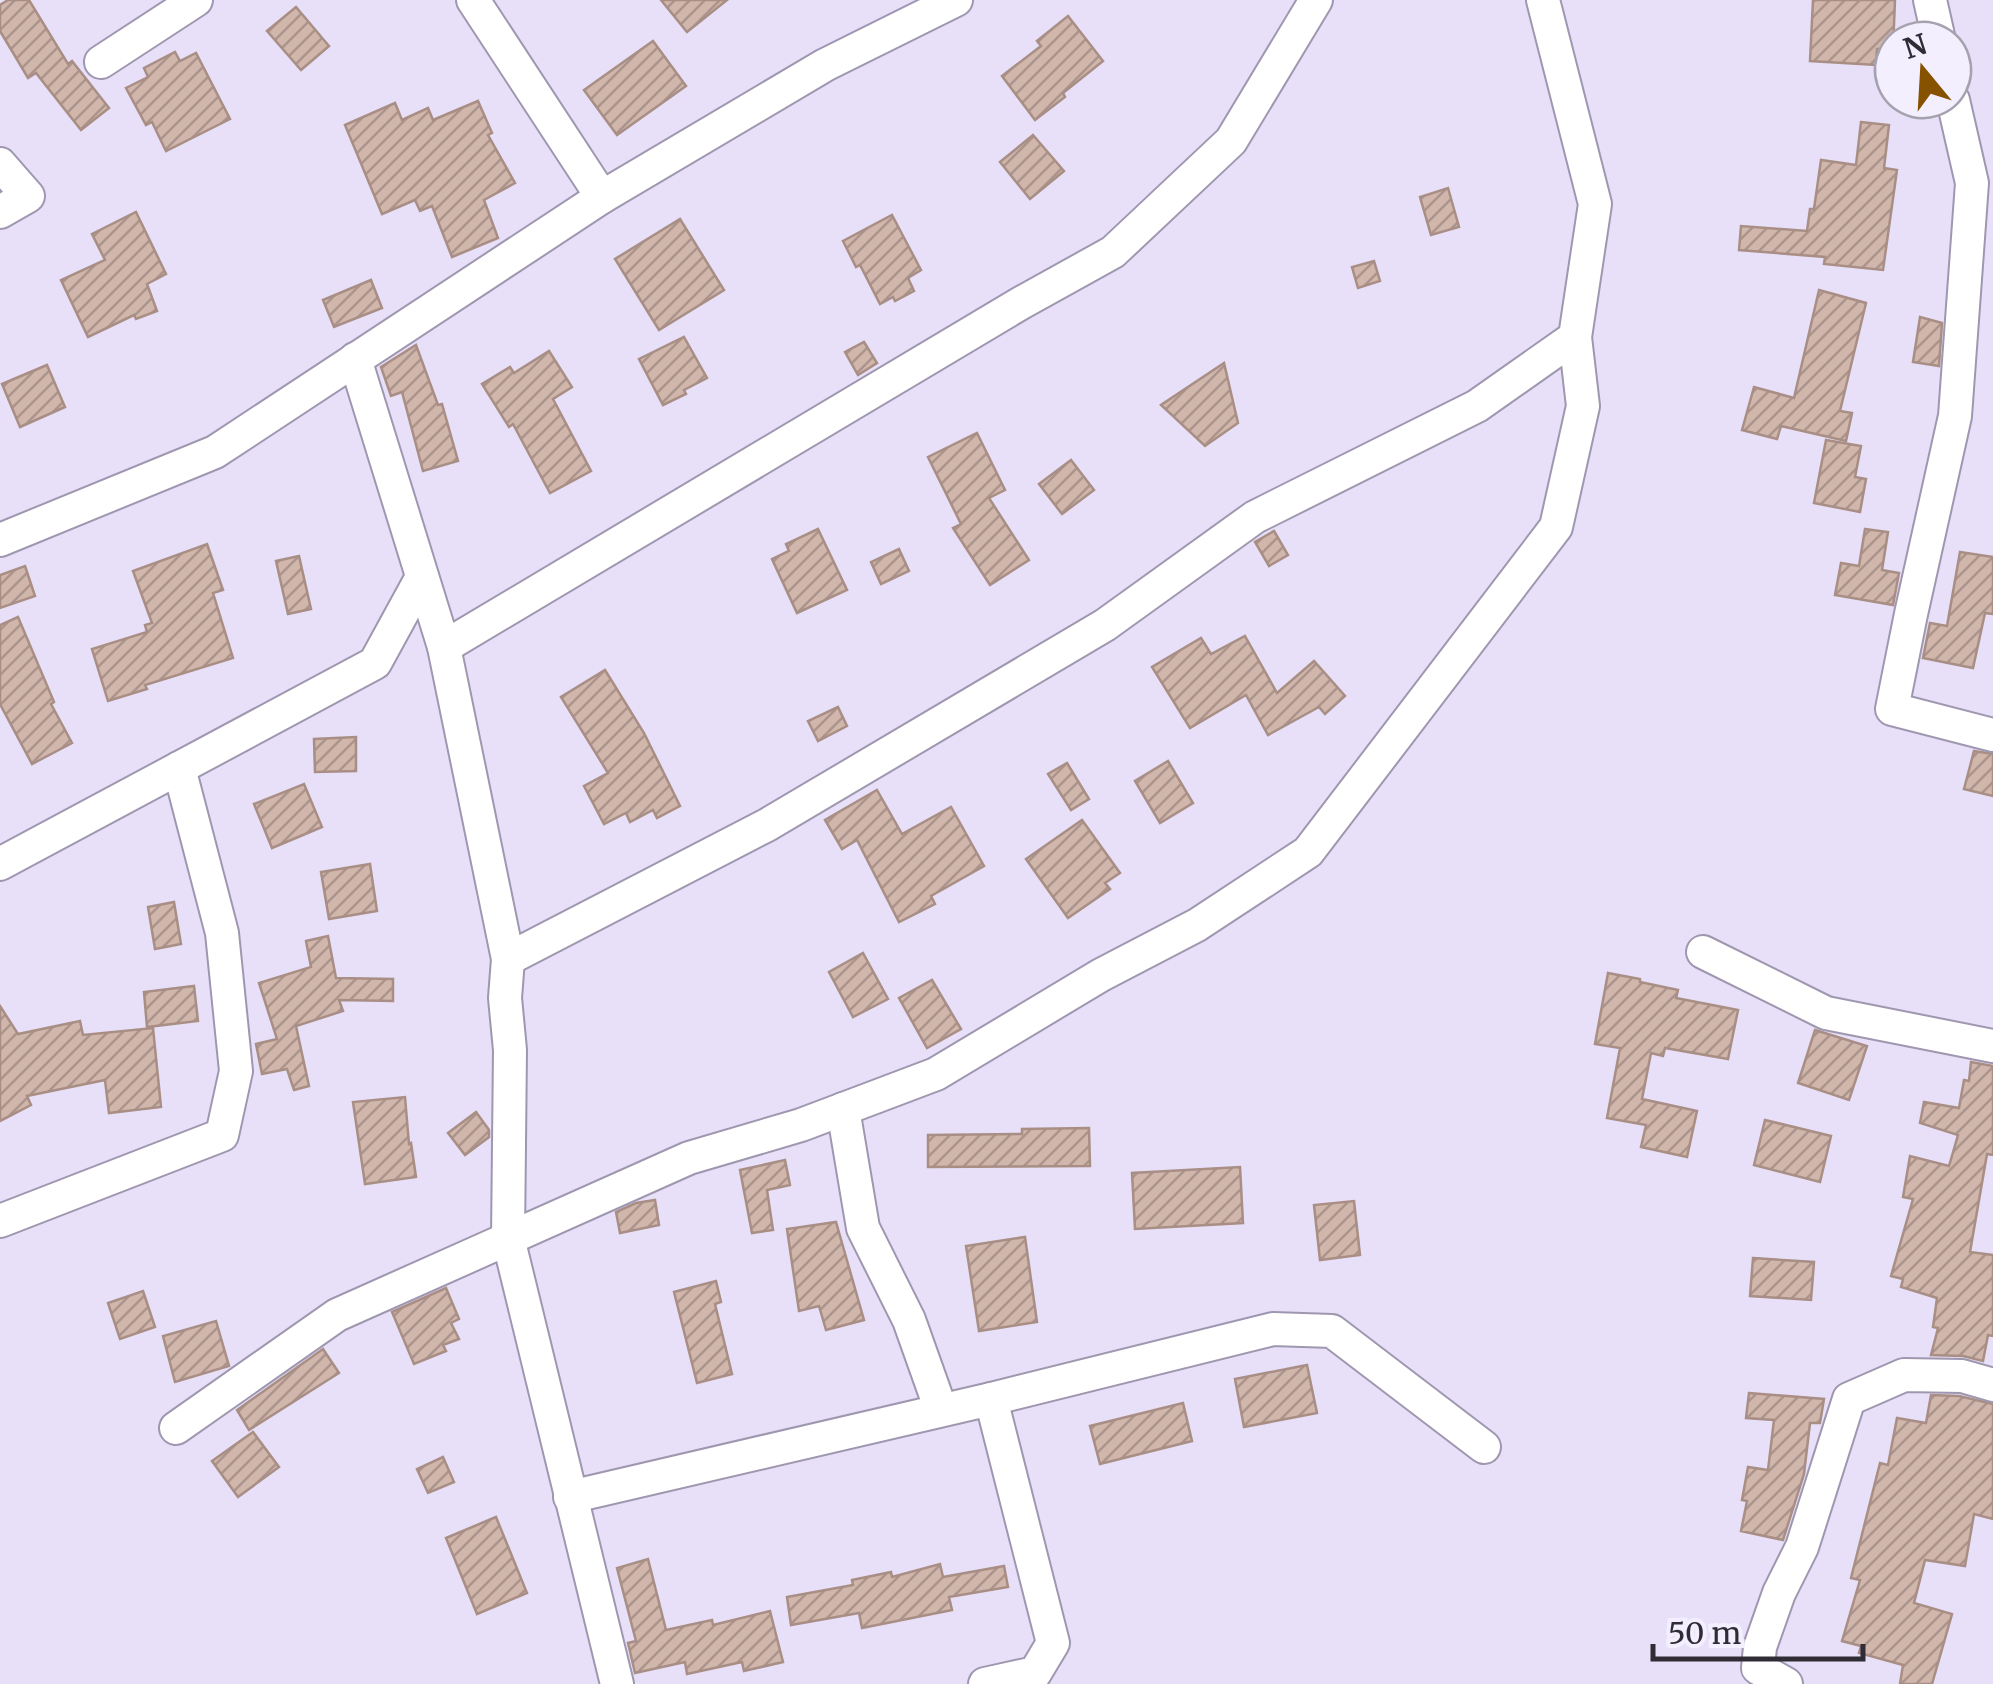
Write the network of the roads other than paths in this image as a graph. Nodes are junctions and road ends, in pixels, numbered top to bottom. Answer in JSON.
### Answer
{"nodes":[{"id":1,"x":196,"y":0,"type":"edge"},
{"id":2,"x":473,"y":0,"type":"edge"},
{"id":3,"x":956,"y":0,"type":"edge"},
{"id":4,"x":1316,"y":0,"type":"edge"},
{"id":5,"x":1543,"y":0,"type":"edge"},
{"id":6,"x":101,"y":62,"type":"dead end"},
{"id":7,"x":1957,"y":120,"type":"edge"},
{"id":8,"x":0,"y":164,"type":"edge"},
{"id":9,"x":602,"y":197,"type":"junction"},
{"id":10,"x":0,"y":212,"type":"edge"},
{"id":11,"x":1576,"y":337,"type":"junction"},
{"id":12,"x":355,"y":360,"type":"junction"},
{"id":13,"x":0,"y":540,"type":"edge"},
{"id":14,"x":422,"y":577,"type":"junction"},
{"id":15,"x":444,"y":647,"type":"junction"},
{"id":16,"x":1993,"y":735,"type":"edge"},
{"id":17,"x":179,"y":768,"type":"junction"},
{"id":18,"x":0,"y":864,"type":"edge"},
{"id":19,"x":1703,"y":952,"type":"dead end"},
{"id":20,"x":508,"y":960,"type":"junction"},
{"id":21,"x":1993,"y":1046,"type":"edge"},
{"id":22,"x":843,"y":1109,"type":"junction"},
{"id":23,"x":0,"y":1221,"type":"edge"},
{"id":24,"x":508,"y":1238,"type":"junction"},
{"id":25,"x":1993,"y":1386,"type":"edge"},
{"id":26,"x":990,"y":1398,"type":"junction"},
{"id":27,"x":941,"y":1410,"type":"junction"},
{"id":28,"x":176,"y":1428,"type":"dead end"},
{"id":29,"x":1484,"y":1447,"type":"dead end"},
{"id":30,"x":570,"y":1498,"type":"junction"},
{"id":31,"x":617,"y":1684,"type":"edge"},
{"id":32,"x":984,"y":1684,"type":"edge"},
{"id":33,"x":1786,"y":1684,"type":"edge"}],
"edges":[{"from":1,"to":6,"type":"street"},
{"from":2,"to":9,"type":"street"},
{"from":3,"to":9,"type":"street"},
{"from":4,"to":15,"type":"street"},
{"from":5,"to":11,"type":"street"},
{"from":7,"to":16,"type":"street"},
{"from":8,"to":10,"type":"street"},
{"from":9,"to":12,"type":"street"},
{"from":11,"to":20,"type":"street"},
{"from":11,"to":22,"type":"street"},
{"from":12,"to":13,"type":"street"},
{"from":12,"to":14,"type":"street"},
{"from":14,"to":15,"type":"street"},
{"from":14,"to":17,"type":"street"},
{"from":15,"to":20,"type":"street"},
{"from":17,"to":18,"type":"street"},
{"from":17,"to":23,"type":"street"},
{"from":19,"to":21,"type":"street"},
{"from":20,"to":24,"type":"street"},
{"from":22,"to":24,"type":"street"},
{"from":22,"to":27,"type":"street"},
{"from":24,"to":28,"type":"street"},
{"from":24,"to":30,"type":"street"},
{"from":25,"to":33,"type":"street"},
{"from":26,"to":27,"type":"street"},
{"from":26,"to":29,"type":"street"},
{"from":26,"to":32,"type":"street"},
{"from":27,"to":30,"type":"street"},
{"from":30,"to":31,"type":"street"}]}
